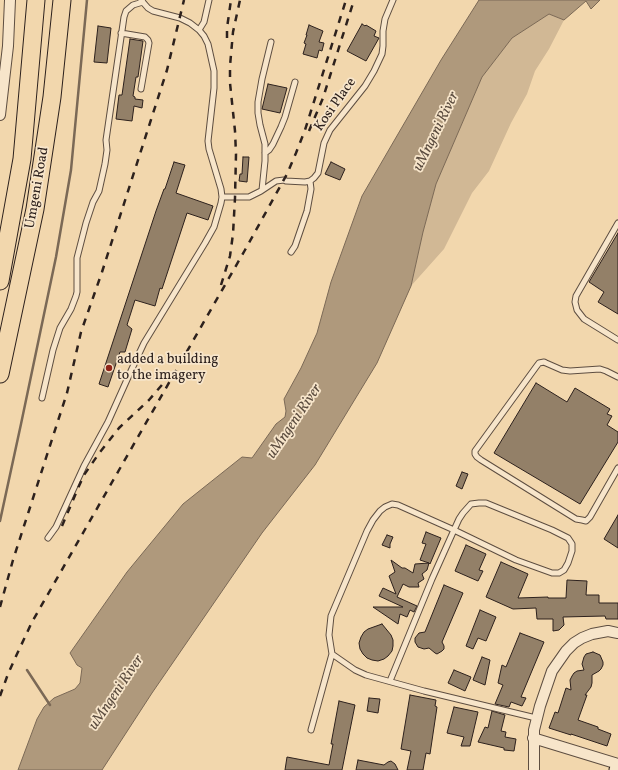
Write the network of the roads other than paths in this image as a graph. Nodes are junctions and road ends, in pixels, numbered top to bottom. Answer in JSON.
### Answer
{"nodes":[{"id":1,"x":10,"y":0,"type":"edge"},
{"id":2,"x":36,"y":0,"type":"edge"},
{"id":3,"x":62,"y":0,"type":"edge"},
{"id":4,"x":209,"y":0,"type":"edge"},
{"id":5,"x":393,"y":0,"type":"edge"},
{"id":6,"x":142,"y":1,"type":"edge"},
{"id":7,"x":199,"y":30,"type":"junction"},
{"id":8,"x":121,"y":33,"type":"junction"},
{"id":9,"x":271,"y":42,"type":"dead end"},
{"id":10,"x":4,"y":46,"type":"edge"},
{"id":11,"x":3,"y":63,"type":"edge"},
{"id":12,"x":295,"y":82,"type":"dead end"},
{"id":13,"x":141,"y":89,"type":"dead end"},
{"id":14,"x":0,"y":115,"type":"edge"},
{"id":15,"x":265,"y":153,"type":"junction"},
{"id":16,"x":310,"y":181,"type":"junction"},
{"id":17,"x":262,"y":190,"type":"junction"},
{"id":18,"x":222,"y":197,"type":"junction"},
{"id":19,"x":618,"y":223,"type":"edge"},
{"id":20,"x":291,"y":252,"type":"dead end"},
{"id":21,"x":0,"y":281,"type":"edge"},
{"id":22,"x":618,"y":340,"type":"edge"},
{"id":23,"x":0,"y":374,"type":"edge"},
{"id":24,"x":618,"y":377,"type":"edge"},
{"id":25,"x":42,"y":398,"type":"dead end"},
{"id":26,"x":618,"y":468,"type":"edge"},
{"id":27,"x":454,"y":530,"type":"junction"},
{"id":28,"x":48,"y":538,"type":"dead end"},
{"id":29,"x":618,"y":633,"type":"edge"},
{"id":30,"x":332,"y":654,"type":"junction"},
{"id":31,"x":390,"y":681,"type":"junction"},
{"id":32,"x":536,"y":718,"type":"junction"},
{"id":33,"x":311,"y":730,"type":"dead end"},
{"id":34,"x":533,"y":738,"type":"junction"},
{"id":35,"x":618,"y":764,"type":"edge"},
{"id":36,"x":534,"y":770,"type":"edge"}],
"edges":[{"from":1,"to":10,"type":"street"},
{"from":2,"to":21,"type":"highway","name":"Umgeni Road"},
{"from":3,"to":23,"type":"highway","name":"Umgeni Road"},
{"from":4,"to":7,"type":"lane"},
{"from":5,"to":16,"type":"lane","name":"Kosi Place"},
{"from":6,"to":7,"type":"lane"},
{"from":6,"to":8,"type":"lane"},
{"from":7,"to":18,"type":"lane"},
{"from":8,"to":13,"type":"lane"},
{"from":8,"to":25,"type":"lane"},
{"from":9,"to":15,"type":"lane"},
{"from":10,"to":11,"type":"street"},
{"from":11,"to":14,"type":"street"},
{"from":12,"to":15,"type":"lane"},
{"from":15,"to":17,"type":"lane"},
{"from":16,"to":17,"type":"lane"},
{"from":16,"to":20,"type":"lane"},
{"from":17,"to":18,"type":"lane"},
{"from":18,"to":28,"type":"lane"},
{"from":19,"to":22,"type":"lane"},
{"from":24,"to":26,"type":"lane"},
{"from":27,"to":27,"type":"lane"},
{"from":27,"to":30,"type":"lane"},
{"from":27,"to":31,"type":"lane"},
{"from":29,"to":32,"type":"street"},
{"from":30,"to":31,"type":"lane"},
{"from":30,"to":33,"type":"lane"},
{"from":31,"to":32,"type":"lane"},
{"from":32,"to":34,"type":"street"},
{"from":34,"to":35,"type":"street"},
{"from":34,"to":36,"type":"street"}]}
